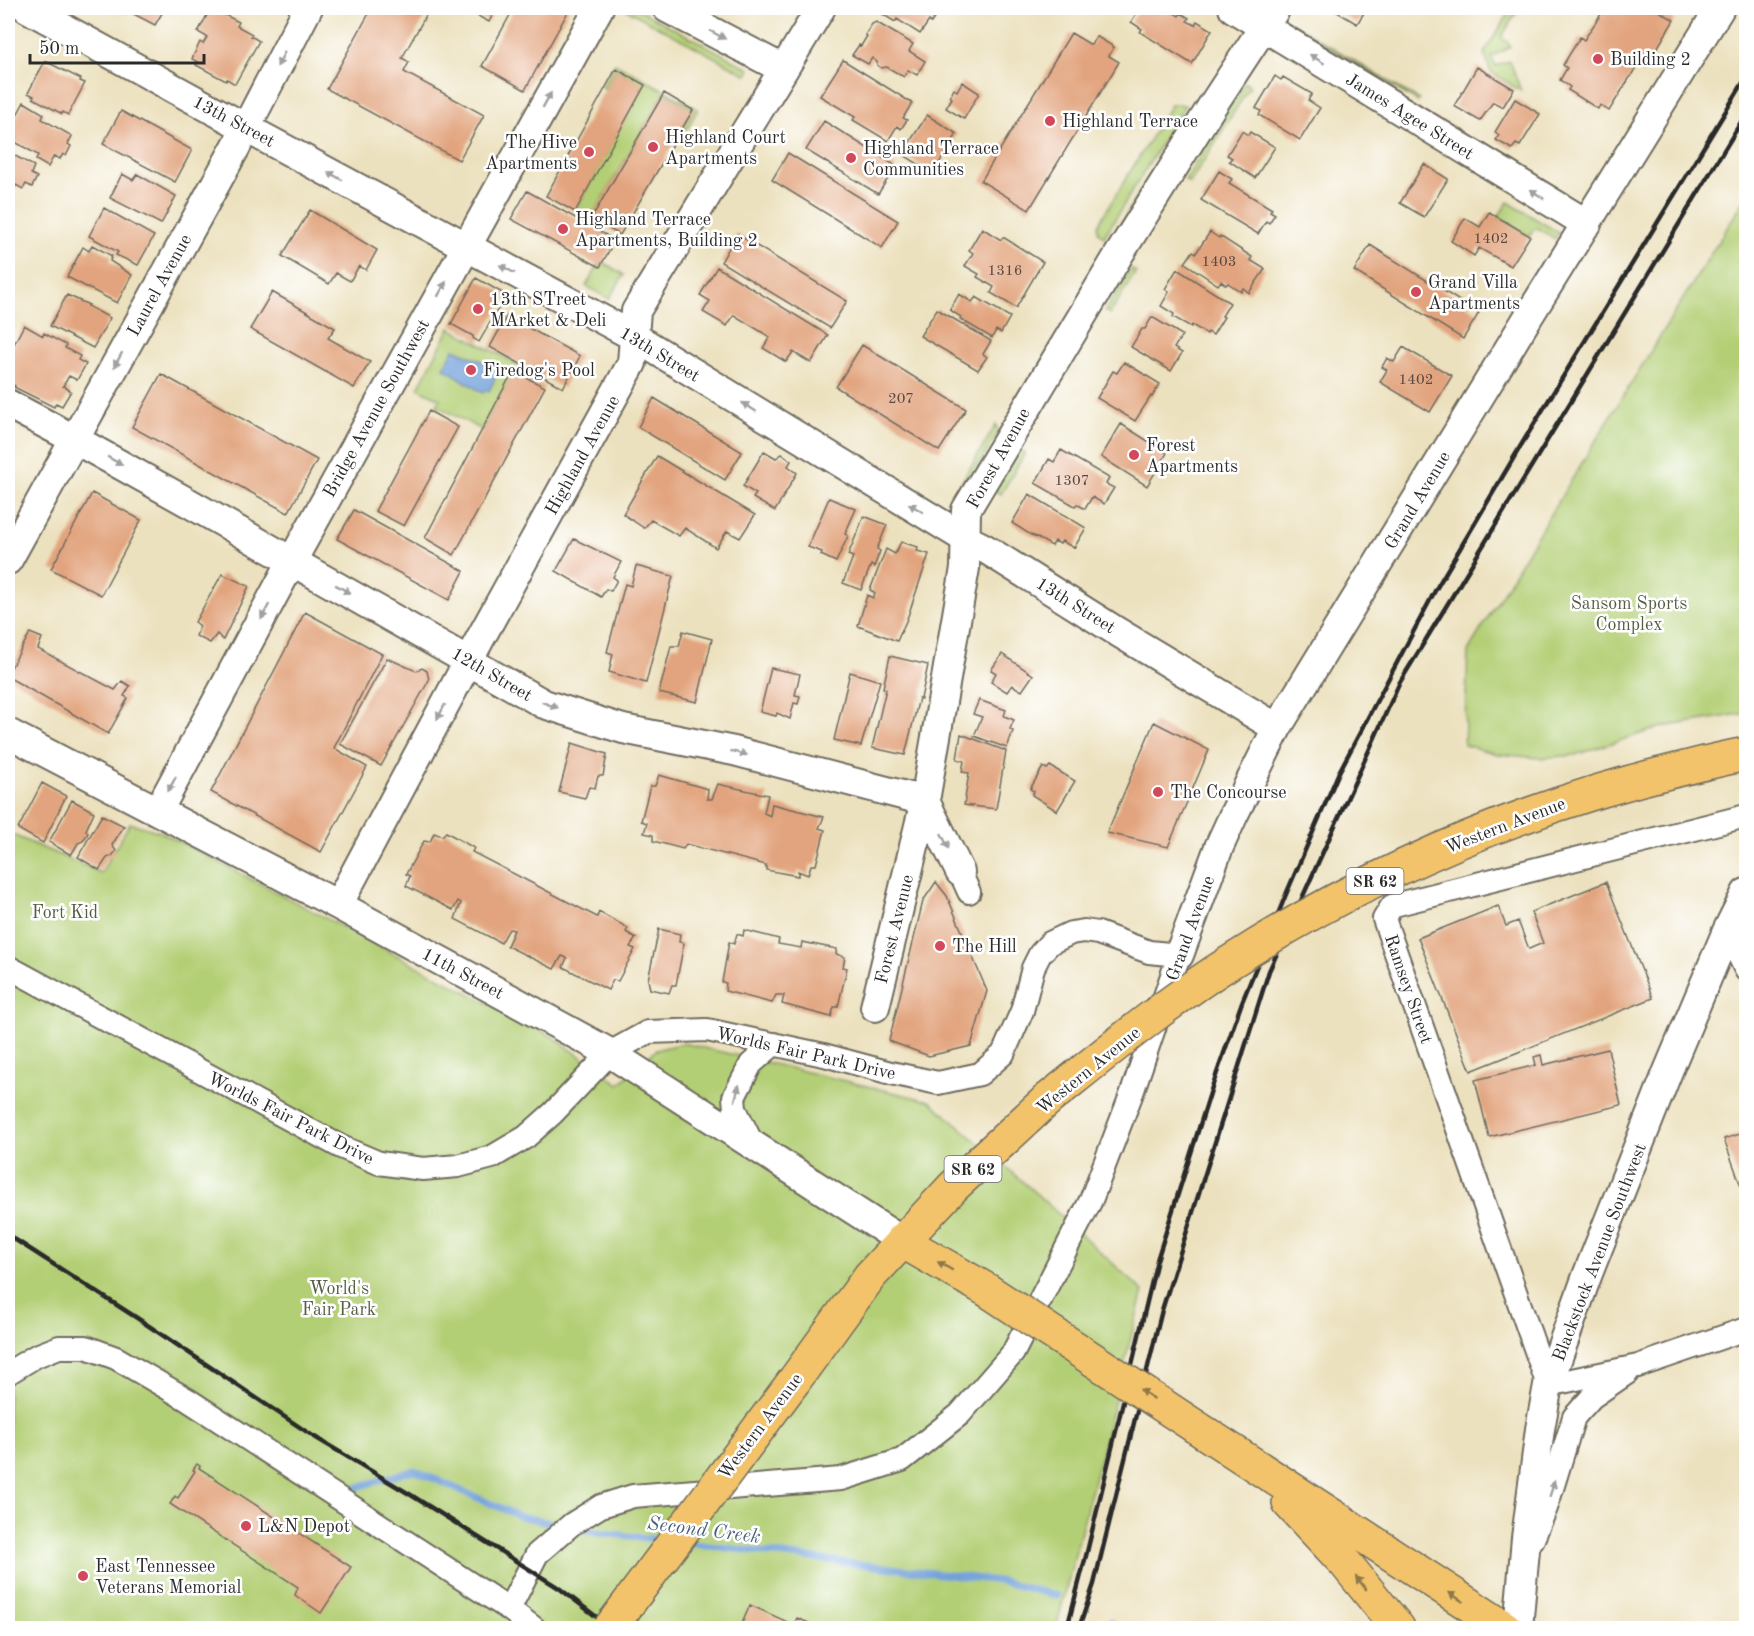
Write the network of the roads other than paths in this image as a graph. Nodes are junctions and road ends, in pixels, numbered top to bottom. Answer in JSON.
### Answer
{"nodes":[{"id":1,"x":12,"y":8,"type":"edge"},
{"id":2,"x":27,"y":8,"type":"edge"},
{"id":3,"x":308,"y":8,"type":"edge"},
{"id":4,"x":598,"y":8,"type":"edge"},
{"id":5,"x":666,"y":8,"type":"edge"},
{"id":6,"x":821,"y":8,"type":"edge"},
{"id":7,"x":1233,"y":8,"type":"edge"},
{"id":8,"x":1720,"y":8,"type":"edge"},
{"id":9,"x":8,"y":16,"type":"edge"},
{"id":10,"x":1271,"y":17,"type":"edge"},
{"id":11,"x":783,"y":69,"type":"junction"},
{"id":12,"x":246,"y":128,"type":"junction"},
{"id":13,"x":1587,"y":224,"type":"junction"},
{"id":14,"x":466,"y":247,"type":"junction"},
{"id":15,"x":633,"y":336,"type":"junction"},
{"id":16,"x":8,"y":404,"type":"edge"},
{"id":17,"x":74,"y":439,"type":"junction"},
{"id":18,"x":966,"y":539,"type":"junction"},
{"id":19,"x":8,"y":560,"type":"edge"},
{"id":20,"x":292,"y":561,"type":"junction"},
{"id":21,"x":470,"y":660,"type":"junction"},
{"id":22,"x":1277,"y":728,"type":"junction"},
{"id":23,"x":8,"y":733,"type":"edge"},
{"id":24,"x":1746,"y":754,"type":"edge"},
{"id":25,"x":925,"y":801,"type":"junction"},
{"id":26,"x":158,"y":811,"type":"junction"},
{"id":27,"x":1746,"y":816,"type":"edge"},
{"id":28,"x":964,"y":882,"type":"dead end"},
{"id":29,"x":1746,"y":893,"type":"edge"},
{"id":30,"x":338,"y":905,"type":"junction"},
{"id":31,"x":1727,"y":931,"type":"junction"},
{"id":32,"x":1179,"y":955,"type":"junction"},
{"id":33,"x":8,"y":967,"type":"edge"},
{"id":34,"x":1746,"y":970,"type":"edge"},
{"id":35,"x":875,"y":1007,"type":"dead end"},
{"id":36,"x":774,"y":1044,"type":"junction"},
{"id":37,"x":610,"y":1053,"type":"junction"},
{"id":38,"x":754,"y":1147,"type":"junction"},
{"id":39,"x":902,"y":1241,"type":"junction"},
{"id":40,"x":1746,"y":1329,"type":"edge"},
{"id":41,"x":1638,"y":1366,"type":"junction"},
{"id":42,"x":8,"y":1373,"type":"edge"},
{"id":43,"x":1548,"y":1385,"type":"junction"},
{"id":44,"x":1196,"y":1427,"type":"junction"},
{"id":45,"x":1524,"y":1563,"type":"junction"},
{"id":46,"x":509,"y":1610,"type":"junction"},
{"id":47,"x":534,"y":1629,"type":"edge"},
{"id":48,"x":610,"y":1629,"type":"edge"},
{"id":49,"x":1398,"y":1629,"type":"edge"},
{"id":50,"x":1505,"y":1629,"type":"edge"},
{"id":51,"x":1518,"y":1629,"type":"edge"}],
"edges":[{"from":1,"to":9,"type":"street"},
{"from":2,"to":12,"type":"street","name":"13th Street"},
{"from":3,"to":12,"type":"street","name":"Laurel Avenue","one_way":true},
{"from":14,"to":4,"type":"street","name":"Bridge Avenue Southwest","one_way":true},
{"from":5,"to":11,"type":"street","one_way":true},
{"from":6,"to":11,"type":"street","name":"Highland Avenue"},
{"from":7,"to":10,"type":"street","name":"James Agee Street"},
{"from":8,"to":13,"type":"street","name":"Grand Avenue"},
{"from":13,"to":10,"type":"street","name":"James Agee Street","one_way":true},
{"from":10,"to":18,"type":"street","name":"Forest Avenue"},
{"from":11,"to":15,"type":"street","name":"Highland Avenue"},
{"from":14,"to":12,"type":"street","name":"13th Street","one_way":true},
{"from":12,"to":17,"type":"street","name":"Laurel Avenue","one_way":true},
{"from":13,"to":22,"type":"street","name":"Grand Avenue"},
{"from":15,"to":14,"type":"street","name":"13th Street","one_way":true},
{"from":20,"to":14,"type":"street","name":"Bridge Avenue Southwest","one_way":true},
{"from":18,"to":15,"type":"street","name":"13th Street","one_way":true},
{"from":15,"to":21,"type":"street","name":"Highland Avenue"},
{"from":16,"to":17,"type":"street","name":"12th Street"},
{"from":17,"to":19,"type":"street","name":"Laurel Avenue"},
{"from":17,"to":20,"type":"street","name":"12th Street","one_way":true},
{"from":18,"to":22,"type":"street","name":"13th Street"},
{"from":18,"to":25,"type":"street","name":"Forest Avenue"},
{"from":20,"to":21,"type":"street","name":"12th Street","one_way":true},
{"from":20,"to":26,"type":"street","name":"Bridge Avenue Southwest","one_way":true},
{"from":21,"to":25,"type":"street","name":"12th Street","one_way":true},
{"from":21,"to":30,"type":"street","name":"Highland Avenue","one_way":true},
{"from":22,"to":32,"type":"street","name":"Grand Avenue"},
{"from":23,"to":26,"type":"street","name":"11th Street"},
{"from":24,"to":39,"type":"main road","name":"Western Avenue","number":"SR 62","bridge":true},
{"from":25,"to":28,"type":"street","one_way":true},
{"from":25,"to":35,"type":"street","name":"Forest Avenue"},
{"from":26,"to":30,"type":"street","name":"11th Street"},
{"from":27,"to":43,"type":"street","name":"Ramsey Street"},
{"from":29,"to":31,"type":"street","name":"Blackstock Avenue Southwest"},
{"from":30,"to":37,"type":"street","name":"11th Street"},
{"from":31,"to":34,"type":"street"},
{"from":31,"to":43,"type":"street","name":"Blackstock Avenue Southwest"},
{"from":32,"to":36,"type":"street","name":"Worlds Fair Park Drive"},
{"from":32,"to":46,"type":"street","name":"Grand Avenue"},
{"from":33,"to":37,"type":"street","name":"Worlds Fair Park Drive"},
{"from":36,"to":37,"type":"street","name":"Worlds Fair Park Drive"},
{"from":38,"to":36,"type":"street","one_way":true},
{"from":37,"to":38,"type":"street","name":"11th Street"},
{"from":38,"to":39,"type":"street","name":"11th Street"},
{"from":44,"to":39,"type":"main road","one_way":true,"bridge":true},
{"from":39,"to":48,"type":"main road","name":"Western Avenue","number":"SR 62","bridge":true},
{"from":40,"to":41,"type":"street"},
{"from":41,"to":43,"type":"street"},
{"from":45,"to":41,"type":"street","one_way":true},
{"from":42,"to":46,"type":"street"},
{"from":43,"to":45,"type":"street","name":"Blackstock Avenue Southwest"},
{"from":49,"to":44,"type":"main road","one_way":true},
{"from":50,"to":44,"type":"main road","one_way":true},
{"from":45,"to":51,"type":"street","name":"Blackstock Avenue Southwest"},
{"from":46,"to":47,"type":"street"}]}
